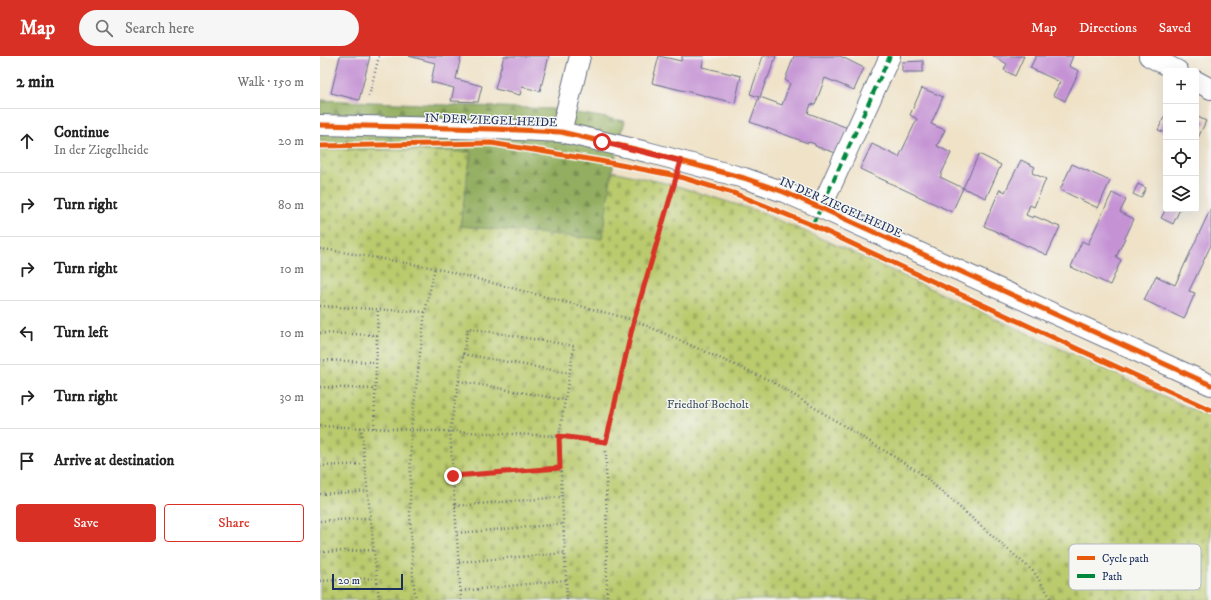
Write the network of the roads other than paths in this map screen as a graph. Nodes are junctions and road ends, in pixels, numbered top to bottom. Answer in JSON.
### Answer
{"nodes":[{"id":1,"x":580,"y":56,"type":"edge"},
{"id":2,"x":890,"y":56,"type":"edge"},
{"id":3,"x":1149,"y":56,"type":"edge"},
{"id":4,"x":1172,"y":68,"type":"edge"},
{"id":5,"x":1199,"y":83,"type":"edge"},
{"id":6,"x":1211,"y":89,"type":"edge"},
{"id":7,"x":320,"y":125,"type":"edge"},
{"id":8,"x":561,"y":132,"type":"junction"},
{"id":9,"x":821,"y":208,"type":"junction"},
{"id":10,"x":1211,"y":385,"type":"edge"}],
"edges":[{"from":1,"to":8,"type":"street","name":"IN DER ZIEGELHEIDE"},
{"from":2,"to":9,"type":"street","name":"IN DER ZIEGELHEIDE"},
{"from":3,"to":4,"type":"street"},
{"from":5,"to":6,"type":"street"},
{"from":7,"to":8,"type":"street","name":"IN DER ZIEGELHEIDE"},
{"from":8,"to":9,"type":"street","name":"IN DER ZIEGELHEIDE"},
{"from":9,"to":10,"type":"street","name":"IN DER ZIEGELHEIDE"}]}
